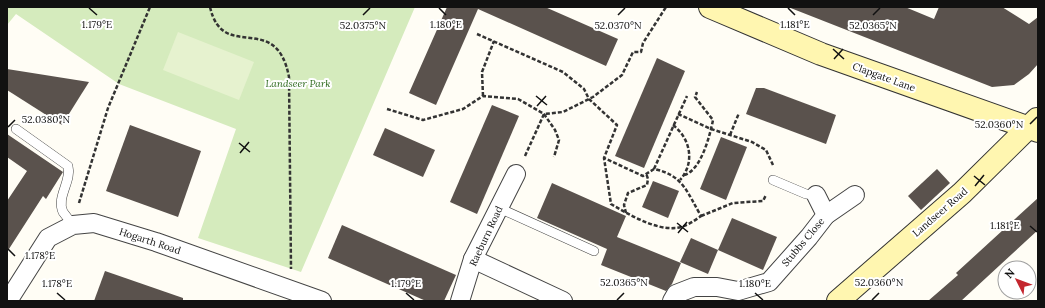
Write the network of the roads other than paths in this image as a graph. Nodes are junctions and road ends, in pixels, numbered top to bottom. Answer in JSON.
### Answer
{"nodes":[{"id":1,"x":710,"y":7,"type":"edge"},
{"id":2,"x":1035,"y":126,"type":"edge"},
{"id":3,"x":16,"y":130,"type":"dead end"},
{"id":4,"x":516,"y":174,"type":"road end"},
{"id":5,"x":773,"y":180,"type":"road end"},
{"id":6,"x":855,"y":194,"type":"dead end"},
{"id":7,"x":816,"y":195,"type":"joint"},
{"id":8,"x":499,"y":208,"type":"junction"},
{"id":9,"x":826,"y":215,"type":"junction"},
{"id":10,"x":72,"y":225,"type":"junction"},
{"id":11,"x":594,"y":251,"type":"dead end"},
{"id":12,"x":473,"y":259,"type":"junction"},
{"id":13,"x":847,"y":296,"type":"edge"},
{"id":14,"x":8,"y":301,"type":"edge"},
{"id":15,"x":322,"y":301,"type":"edge"},
{"id":16,"x":460,"y":301,"type":"edge"},
{"id":17,"x":563,"y":301,"type":"edge"},
{"id":18,"x":672,"y":301,"type":"edge"}],
"edges":[{"from":1,"to":2,"type":"street","name":"Clapgate Lane"},
{"from":2,"to":13,"type":"street","name":"Landseer Road"},
{"from":3,"to":10,"type":"lane"},
{"from":4,"to":8,"type":"street","name":"Raeburn Road"},
{"from":5,"to":7,"type":"lane"},
{"from":6,"to":9,"type":"street","name":"Stubbs Close"},
{"from":7,"to":9,"type":"street","name":"Stubbs Close"},
{"from":8,"to":11,"type":"lane"},
{"from":8,"to":12,"type":"street","name":"Raeburn Road"},
{"from":9,"to":18,"type":"street","name":"Stubbs Close"},
{"from":10,"to":14,"type":"street","name":"Hogarth Road"},
{"from":10,"to":15,"type":"street","name":"Hogarth Road"},
{"from":12,"to":16,"type":"street","name":"Raeburn Road"},
{"from":12,"to":17,"type":"street"}]}
